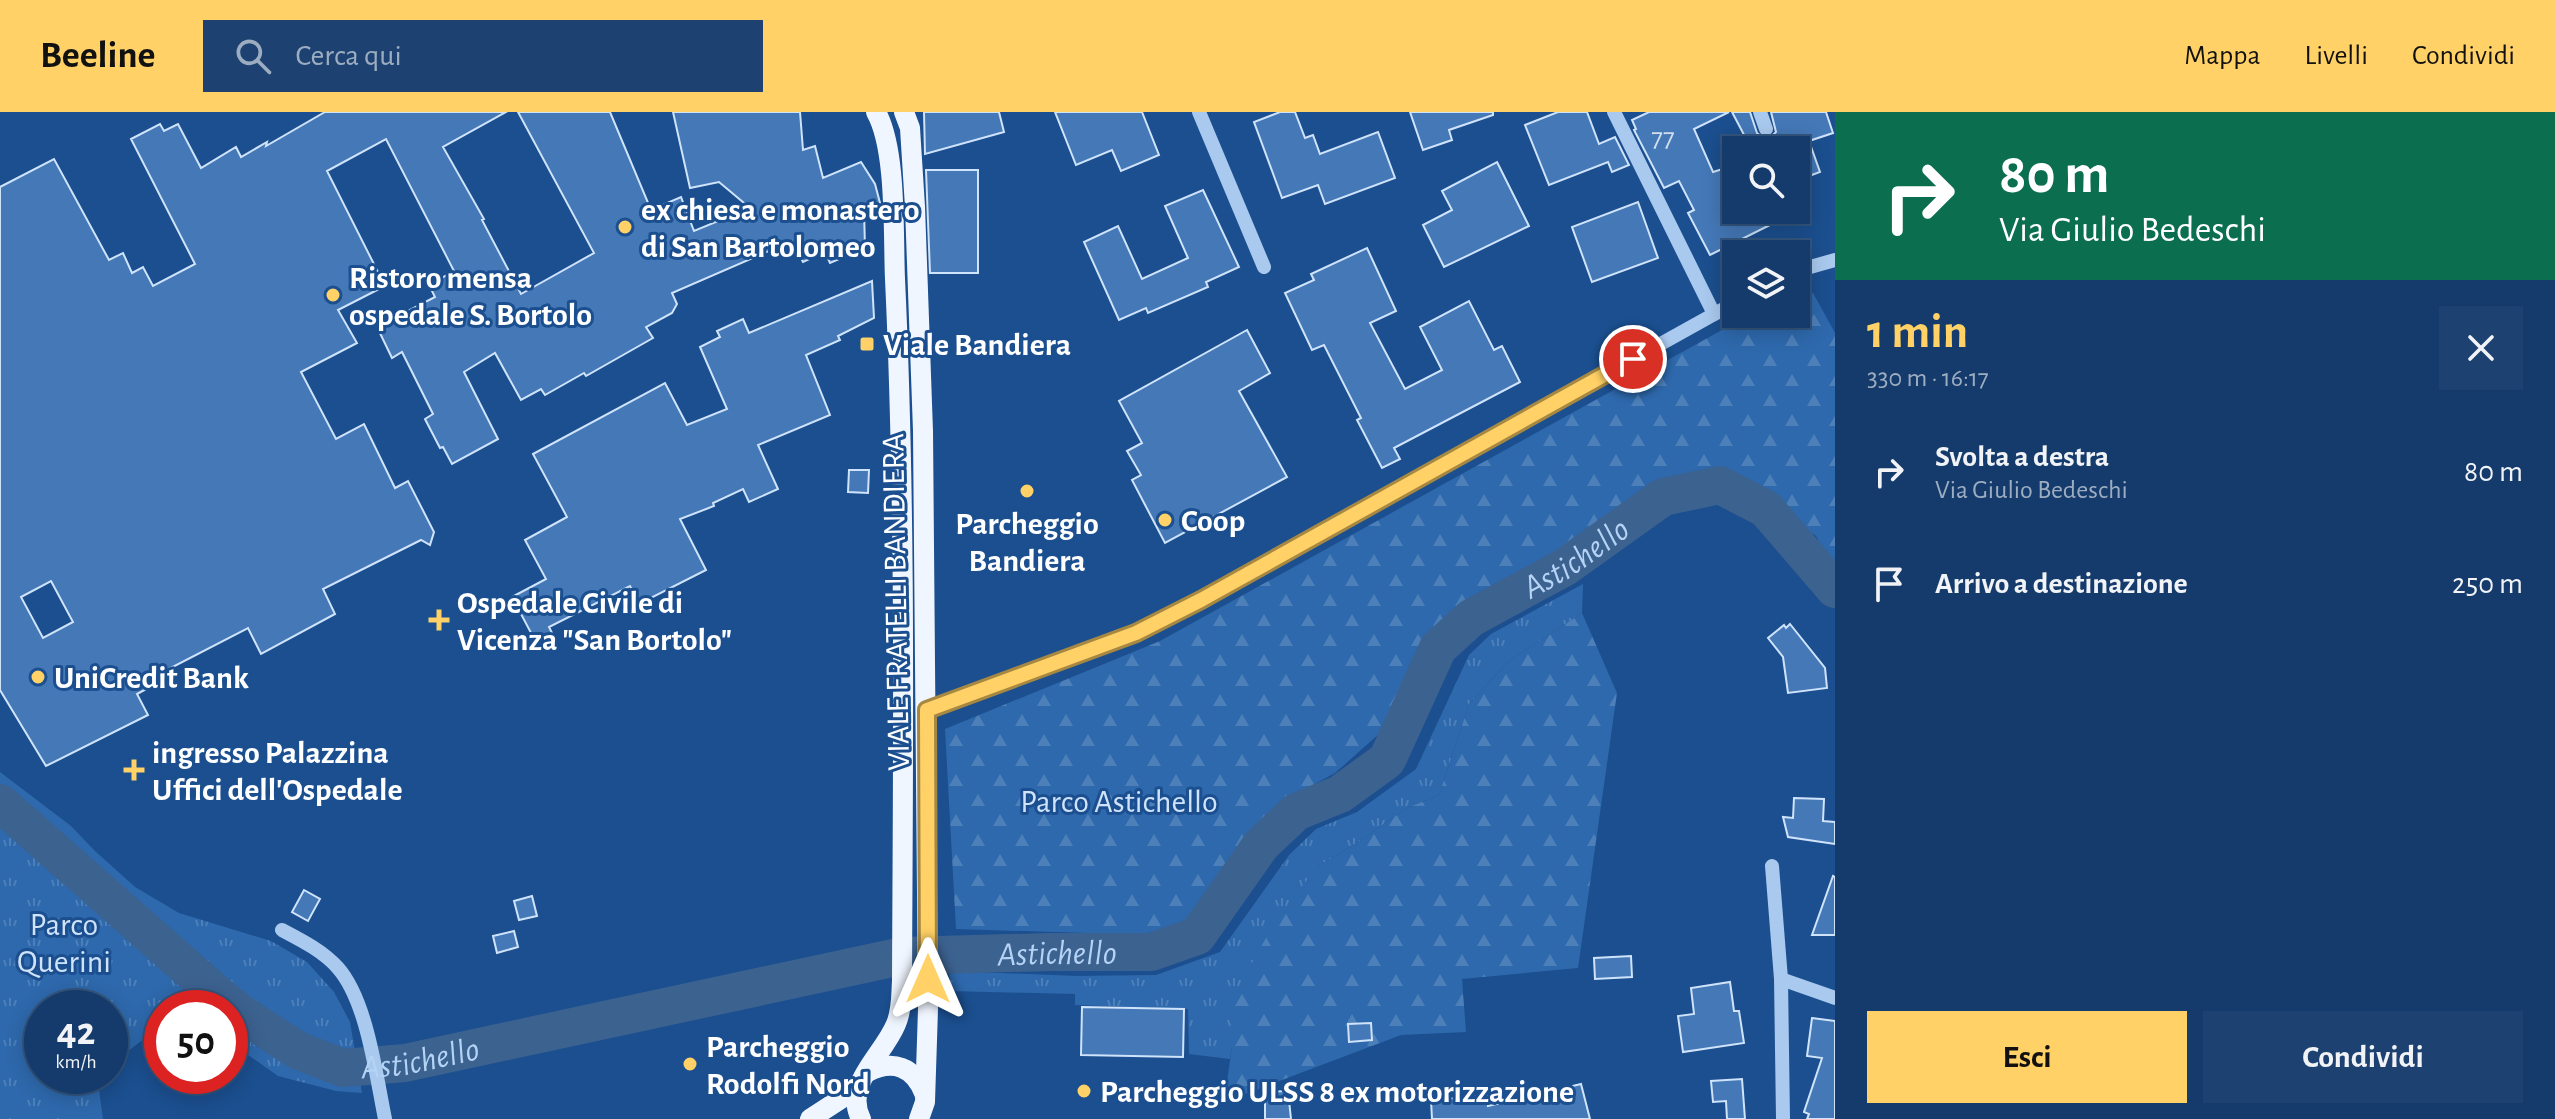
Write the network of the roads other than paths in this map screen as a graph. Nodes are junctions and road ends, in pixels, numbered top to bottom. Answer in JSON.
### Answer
{"nodes":[{"id":1,"x":876,"y":112,"type":"edge"},
{"id":2,"x":1199,"y":112,"type":"edge"},
{"id":3,"x":1614,"y":112,"type":"edge"},
{"id":4,"x":1760,"y":112,"type":"edge"},
{"id":5,"x":909,"y":117,"type":"edge"},
{"id":6,"x":1766,"y":129,"type":"dead end"},
{"id":7,"x":1835,"y":260,"type":"edge"},
{"id":8,"x":1264,"y":267,"type":"dead end"},
{"id":9,"x":1810,"y":267,"type":"edge"},
{"id":10,"x":1722,"y":310,"type":"edge"},
{"id":11,"x":1714,"y":314,"type":"junction"},
{"id":12,"x":927,"y":710,"type":"junction"},
{"id":13,"x":1772,"y":866,"type":"dead end"},
{"id":14,"x":282,"y":930,"type":"dead end"},
{"id":15,"x":1781,"y":979,"type":"junction"},
{"id":16,"x":1835,"y":998,"type":"edge"},
{"id":17,"x":862,"y":1080,"type":"junction"},
{"id":18,"x":922,"y":1110,"type":"edge"},
{"id":19,"x":385,"y":1119,"type":"edge"},
{"id":20,"x":810,"y":1119,"type":"edge"},
{"id":21,"x":861,"y":1119,"type":"edge"},
{"id":22,"x":1783,"y":1119,"type":"edge"}],
"edges":[{"from":1,"to":17,"type":"main road","name":"VIALE FRATELLI BANDIERA"},
{"from":2,"to":8,"type":"street"},
{"from":3,"to":11,"type":"street"},
{"from":4,"to":6,"type":"street"},
{"from":5,"to":12,"type":"main road","name":"VIALE FRATELLI BANDIERA"},
{"from":7,"to":9,"type":"street"},
{"from":10,"to":11,"type":"street"},
{"from":11,"to":12,"type":"street"},
{"from":12,"to":18,"type":"main road","name":"VIALE FRATELLI BANDIERA"},
{"from":13,"to":15,"type":"street"},
{"from":14,"to":19,"type":"street"},
{"from":15,"to":16,"type":"street"},
{"from":15,"to":22,"type":"street"},
{"from":17,"to":18,"type":"main road","name":"VIALE FRATELLI BANDIERA"},
{"from":17,"to":20,"type":"main road"},
{"from":17,"to":21,"type":"main road"}]}
